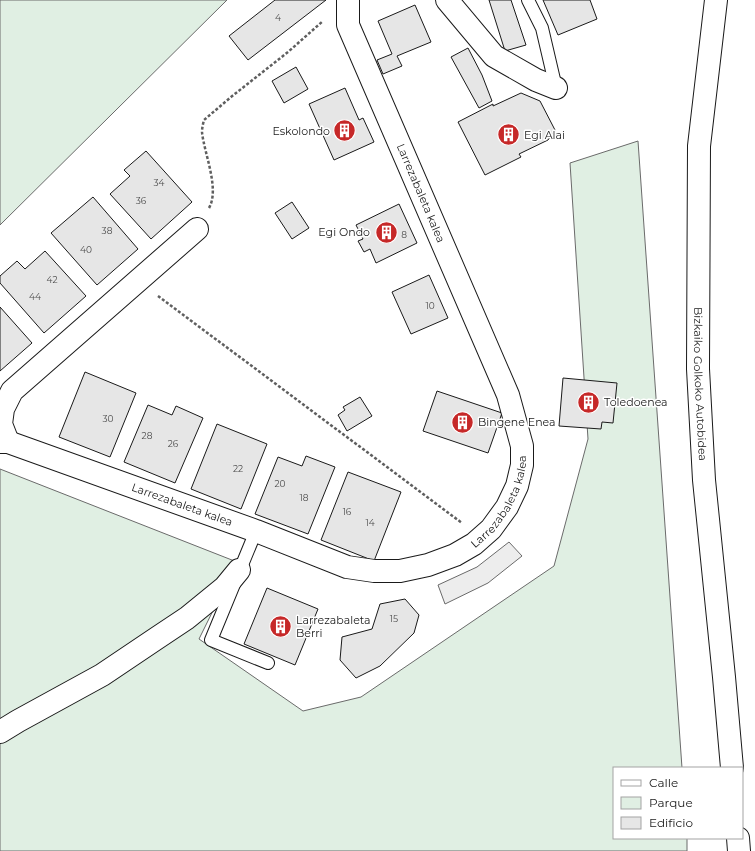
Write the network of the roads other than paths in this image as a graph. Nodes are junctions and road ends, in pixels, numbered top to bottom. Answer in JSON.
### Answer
{"nodes":[{"id":1,"x":348,"y":0,"type":"edge"},
{"id":2,"x":447,"y":0,"type":"edge"},
{"id":3,"x":528,"y":0,"type":"edge"},
{"id":4,"x":716,"y":0,"type":"edge"},
{"id":5,"x":556,"y":88,"type":"joint"},
{"id":6,"x":197,"y":229,"type":"road end"},
{"id":7,"x":4,"y":442,"type":"edge"},
{"id":8,"x":256,"y":531,"type":"junction"},
{"id":9,"x":239,"y":570,"type":"junction"},
{"id":10,"x":268,"y":663,"type":"dead end"},
{"id":11,"x":0,"y":732,"type":"edge"},
{"id":12,"x":732,"y":767,"type":"edge"},
{"id":13,"x":738,"y":839,"type":"edge"},
{"id":14,"x":739,"y":851,"type":"edge"}],
"edges":[{"from":1,"to":8,"type":"main road","name":"Larrezabaleta kalea"},
{"from":2,"to":5,"type":"main road"},
{"from":3,"to":5,"type":"lane"},
{"from":4,"to":12,"type":"main road","name":"Bizkaiko Golkoko Autobidea"},
{"from":6,"to":7,"type":"main road","name":"Larrezabaleta kalea"},
{"from":7,"to":8,"type":"main road","name":"Larrezabaleta kalea"},
{"from":8,"to":9,"type":"lane"},
{"from":9,"to":10,"type":"lane"},
{"from":9,"to":11,"type":"main road"},
{"from":13,"to":14,"type":"main road"}]}
